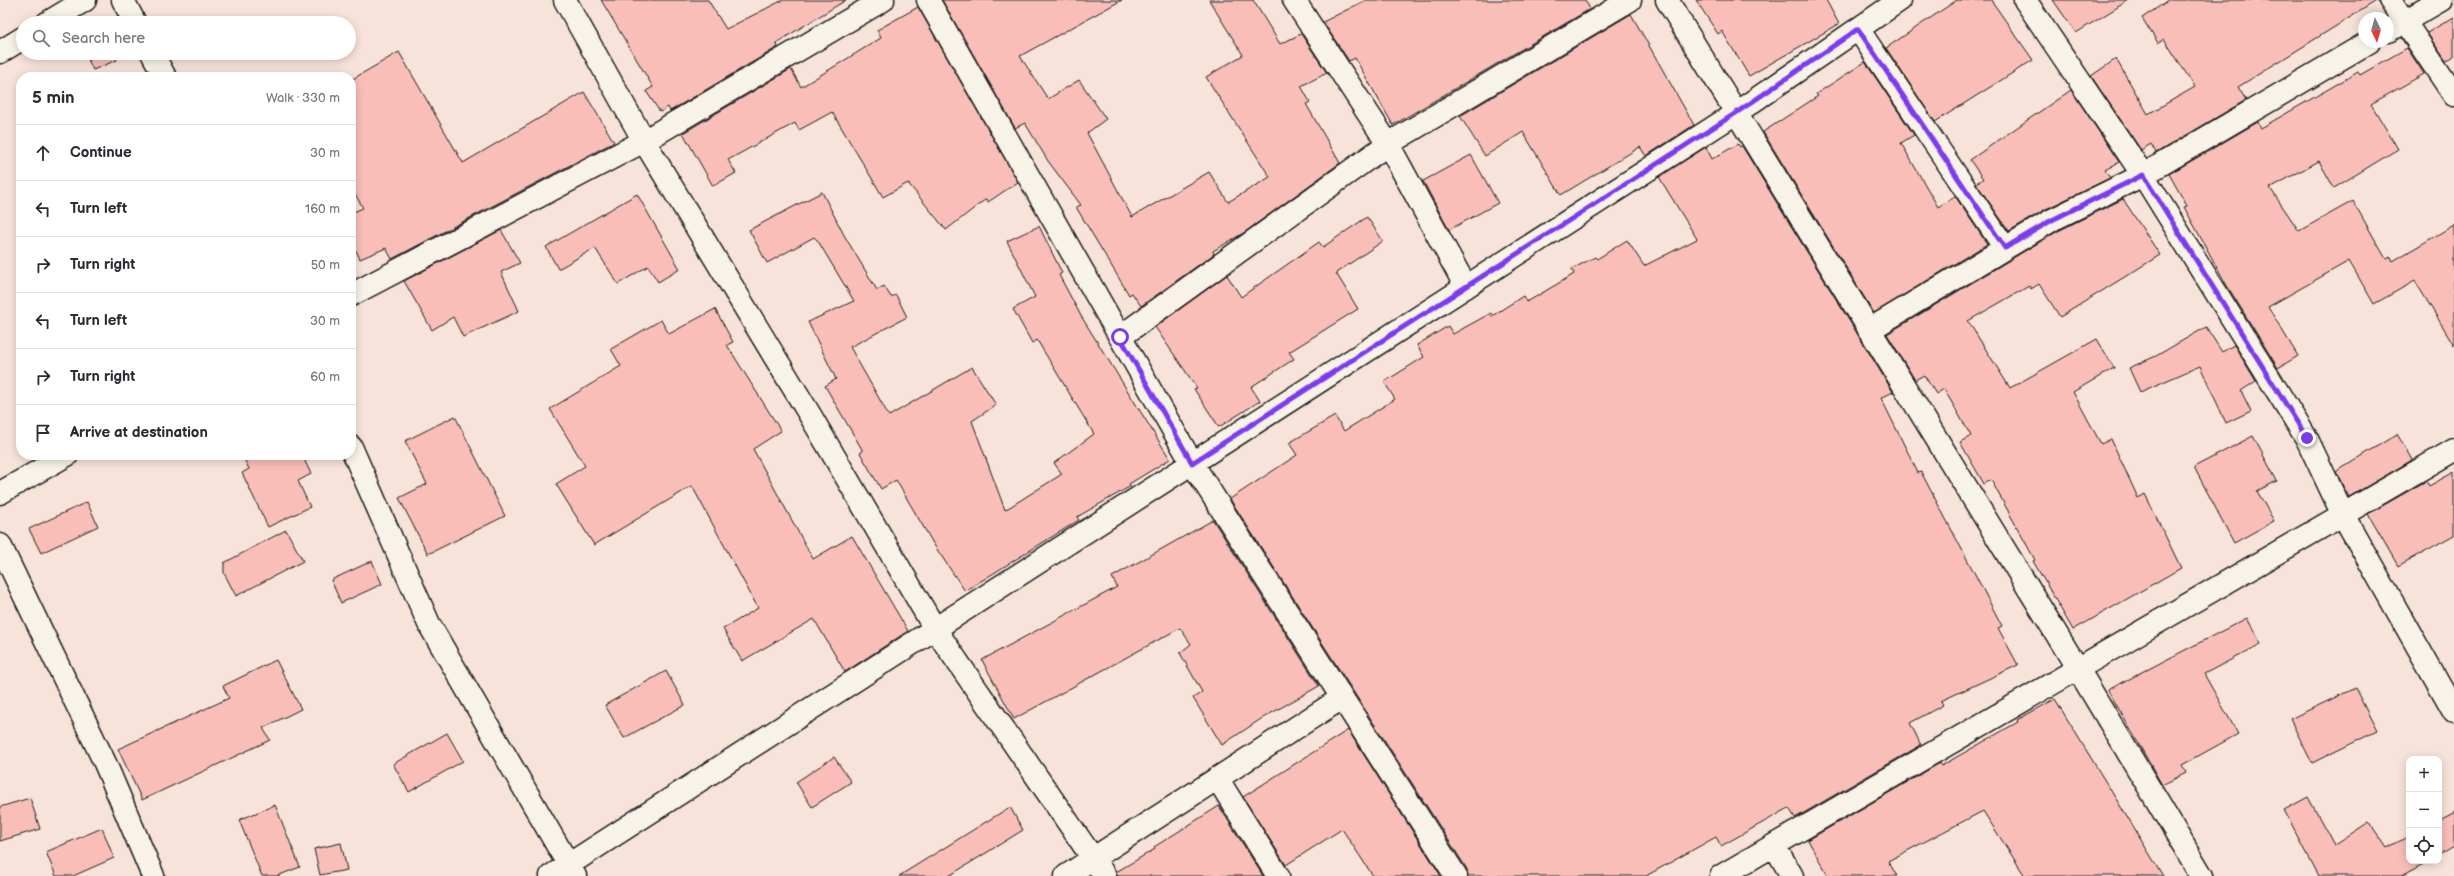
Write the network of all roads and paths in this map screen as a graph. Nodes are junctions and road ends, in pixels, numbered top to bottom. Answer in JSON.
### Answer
{"nodes":[{"id":1,"x":85,"y":0,"type":"edge"},
{"id":2,"x":123,"y":0,"type":"edge"},
{"id":3,"x":564,"y":0,"type":"edge"},
{"id":4,"x":883,"y":0,"type":"edge"},
{"id":5,"x":928,"y":0,"type":"edge"},
{"id":6,"x":1294,"y":0,"type":"edge"},
{"id":7,"x":1630,"y":0,"type":"edge"},
{"id":8,"x":1667,"y":0,"type":"edge"},
{"id":9,"x":1900,"y":0,"type":"edge"},
{"id":10,"x":2025,"y":0,"type":"edge"},
{"id":11,"x":2390,"y":0,"type":"edge"},
{"id":12,"x":2441,"y":0,"type":"edge"},
{"id":13,"x":59,"y":16,"type":"edge"},
{"id":14,"x":131,"y":16,"type":"edge"},
{"id":15,"x":2396,"y":26,"type":"edge"},
{"id":16,"x":1858,"y":29,"type":"junction"},
{"id":17,"x":16,"y":42,"type":"edge"},
{"id":18,"x":2359,"y":48,"type":"edge"},
{"id":19,"x":0,"y":52,"type":"edge"},
{"id":20,"x":156,"y":60,"type":"edge"},
{"id":21,"x":162,"y":72,"type":"edge"},
{"id":22,"x":2454,"y":95,"type":"edge"},
{"id":23,"x":1736,"y":113,"type":"junction"},
{"id":24,"x":644,"y":141,"type":"junction"},
{"id":25,"x":1388,"y":144,"type":"junction"},
{"id":26,"x":2143,"y":175,"type":"junction"},
{"id":27,"x":2005,"y":248,"type":"junction"},
{"id":28,"x":1466,"y":287,"type":"junction"},
{"id":29,"x":356,"y":292,"type":"edge"},
{"id":30,"x":1869,"y":330,"type":"junction"},
{"id":31,"x":1120,"y":337,"type":"junction"},
{"id":32,"x":2454,"y":450,"type":"edge"},
{"id":33,"x":356,"y":458,"type":"edge"},
{"id":34,"x":58,"y":460,"type":"edge"},
{"id":35,"x":1192,"y":463,"type":"junction"},
{"id":36,"x":0,"y":493,"type":"edge"},
{"id":37,"x":2343,"y":514,"type":"junction"},
{"id":38,"x":0,"y":545,"type":"edge"},
{"id":39,"x":935,"y":629,"type":"junction"},
{"id":40,"x":2078,"y":669,"type":"junction"},
{"id":41,"x":1342,"y":698,"type":"junction"},
{"id":42,"x":2454,"y":710,"type":"edge"},
{"id":43,"x":1217,"y":778,"type":"junction"},
{"id":44,"x":1774,"y":845,"type":"junction"},
{"id":45,"x":1093,"y":857,"type":"junction"},
{"id":46,"x":565,"y":872,"type":"edge"},
{"id":47,"x":153,"y":876,"type":"edge"},
{"id":48,"x":1066,"y":876,"type":"edge"},
{"id":49,"x":1105,"y":876,"type":"edge"},
{"id":50,"x":1278,"y":876,"type":"edge"},
{"id":51,"x":1456,"y":876,"type":"edge"},
{"id":52,"x":1721,"y":876,"type":"edge"},
{"id":53,"x":1792,"y":876,"type":"edge"},
{"id":54,"x":2202,"y":876,"type":"edge"}],
"edges":[{"from":1,"to":13,"type":"street"},
{"from":2,"to":14,"type":"street"},
{"from":3,"to":24,"type":"street"},
{"from":4,"to":24,"type":"street"},
{"from":5,"to":31,"type":"street"},
{"from":6,"to":25,"type":"street"},
{"from":7,"to":25,"type":"street"},
{"from":8,"to":23,"type":"street"},
{"from":9,"to":16,"type":"street"},
{"from":10,"to":26,"type":"street"},
{"from":11,"to":15,"type":"street"},
{"from":12,"to":15,"type":"street"},
{"from":15,"to":22,"type":"street"},
{"from":16,"to":23,"type":"street"},
{"from":16,"to":27,"type":"street"},
{"from":17,"to":19,"type":"street"},
{"from":18,"to":26,"type":"street"},
{"from":20,"to":21,"type":"street"},
{"from":23,"to":28,"type":"street"},
{"from":23,"to":30,"type":"street"},
{"from":24,"to":29,"type":"street"},
{"from":24,"to":39,"type":"street"},
{"from":25,"to":28,"type":"street"},
{"from":25,"to":31,"type":"street"},
{"from":26,"to":27,"type":"street"},
{"from":26,"to":37,"type":"street"},
{"from":27,"to":30,"type":"street"},
{"from":28,"to":35,"type":"street"},
{"from":30,"to":40,"type":"street"},
{"from":31,"to":35,"type":"street"},
{"from":32,"to":37,"type":"street"},
{"from":33,"to":46,"type":"street"},
{"from":34,"to":36,"type":"street"},
{"from":35,"to":39,"type":"street"},
{"from":35,"to":41,"type":"street"},
{"from":37,"to":40,"type":"street"},
{"from":37,"to":42,"type":"street"},
{"from":38,"to":47,"type":"street"},
{"from":39,"to":45,"type":"street"},
{"from":39,"to":46,"type":"street"},
{"from":40,"to":44,"type":"street"},
{"from":40,"to":54,"type":"street"},
{"from":41,"to":43,"type":"street"},
{"from":41,"to":51,"type":"street"},
{"from":43,"to":45,"type":"street"},
{"from":43,"to":50,"type":"street"},
{"from":44,"to":52,"type":"street"},
{"from":44,"to":53,"type":"street"},
{"from":45,"to":48,"type":"street"},
{"from":45,"to":49,"type":"street"}]}
